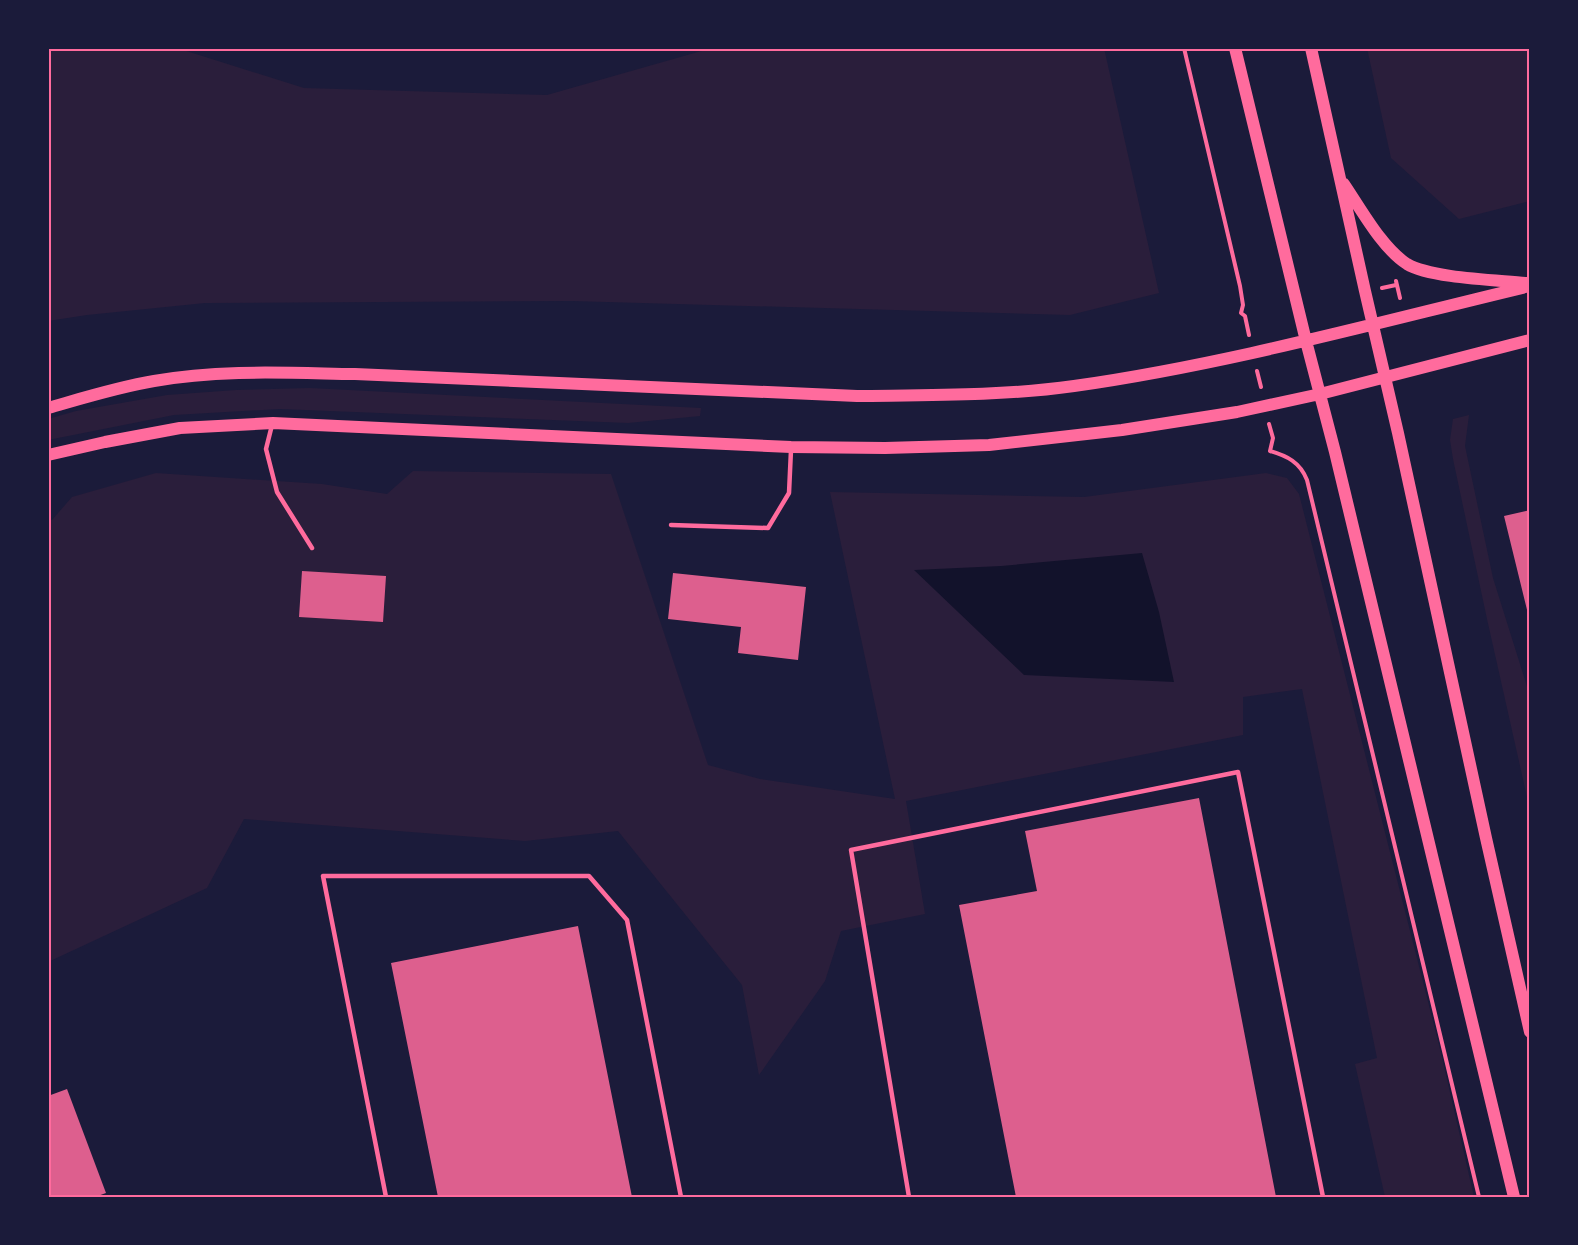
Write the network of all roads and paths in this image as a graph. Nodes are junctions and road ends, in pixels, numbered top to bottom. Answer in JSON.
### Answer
{"nodes":[{"id":1,"x":1184,"y":48,"type":"edge"},
{"id":2,"x":1235,"y":48,"type":"edge"},
{"id":3,"x":1311,"y":48,"type":"edge"},
{"id":4,"x":1340,"y":178,"type":"junction"},
{"id":5,"x":1530,"y":284,"type":"edge"},
{"id":6,"x":1382,"y":288,"type":"dead end"},
{"id":7,"x":1400,"y":298,"type":"dead end"},
{"id":8,"x":1373,"y":324,"type":"junction"},
{"id":9,"x":1530,"y":340,"type":"edge"},
{"id":10,"x":1306,"y":342,"type":"junction"},
{"id":11,"x":1253,"y":353,"type":"junction"},
{"id":12,"x":1384,"y":377,"type":"junction"},
{"id":13,"x":1320,"y":394,"type":"junction"},
{"id":14,"x":1265,"y":405,"type":"junction"},
{"id":15,"x":48,"y":408,"type":"edge"},
{"id":16,"x":273,"y":423,"type":"junction"},
{"id":17,"x":791,"y":447,"type":"junction"},
{"id":18,"x":48,"y":455,"type":"edge"},
{"id":19,"x":671,"y":525,"type":"dead end"},
{"id":20,"x":312,"y":548,"type":"dead end"},
{"id":21,"x":1530,"y":1032,"type":"edge"},
{"id":22,"x":386,"y":1197,"type":"edge"},
{"id":23,"x":681,"y":1197,"type":"edge"},
{"id":24,"x":909,"y":1197,"type":"edge"},
{"id":25,"x":1323,"y":1197,"type":"edge"},
{"id":26,"x":1479,"y":1197,"type":"edge"},
{"id":27,"x":1514,"y":1197,"type":"edge"}],
"edges":[{"from":1,"to":11,"type":"path"},
{"from":2,"to":10,"type":"main road"},
{"from":3,"to":4,"type":"main road"},
{"from":4,"to":5,"type":"main road"},
{"from":4,"to":8,"type":"main road"},
{"from":5,"to":8,"type":"main road"},
{"from":6,"to":7,"type":"path"},
{"from":8,"to":10,"type":"main road"},
{"from":8,"to":12,"type":"main road"},
{"from":9,"to":12,"type":"main road"},
{"from":10,"to":11,"type":"main road"},
{"from":10,"to":13,"type":"main road"},
{"from":11,"to":14,"type":"path"},
{"from":11,"to":15,"type":"main road"},
{"from":12,"to":13,"type":"main road"},
{"from":12,"to":21,"type":"main road"},
{"from":13,"to":14,"type":"main road"},
{"from":13,"to":27,"type":"main road"},
{"from":14,"to":17,"type":"main road"},
{"from":14,"to":26,"type":"path"},
{"from":16,"to":17,"type":"main road"},
{"from":16,"to":18,"type":"main road"},
{"from":16,"to":20,"type":"lane"},
{"from":17,"to":19,"type":"lane"},
{"from":22,"to":23,"type":"lane"},
{"from":24,"to":25,"type":"lane"}]}
